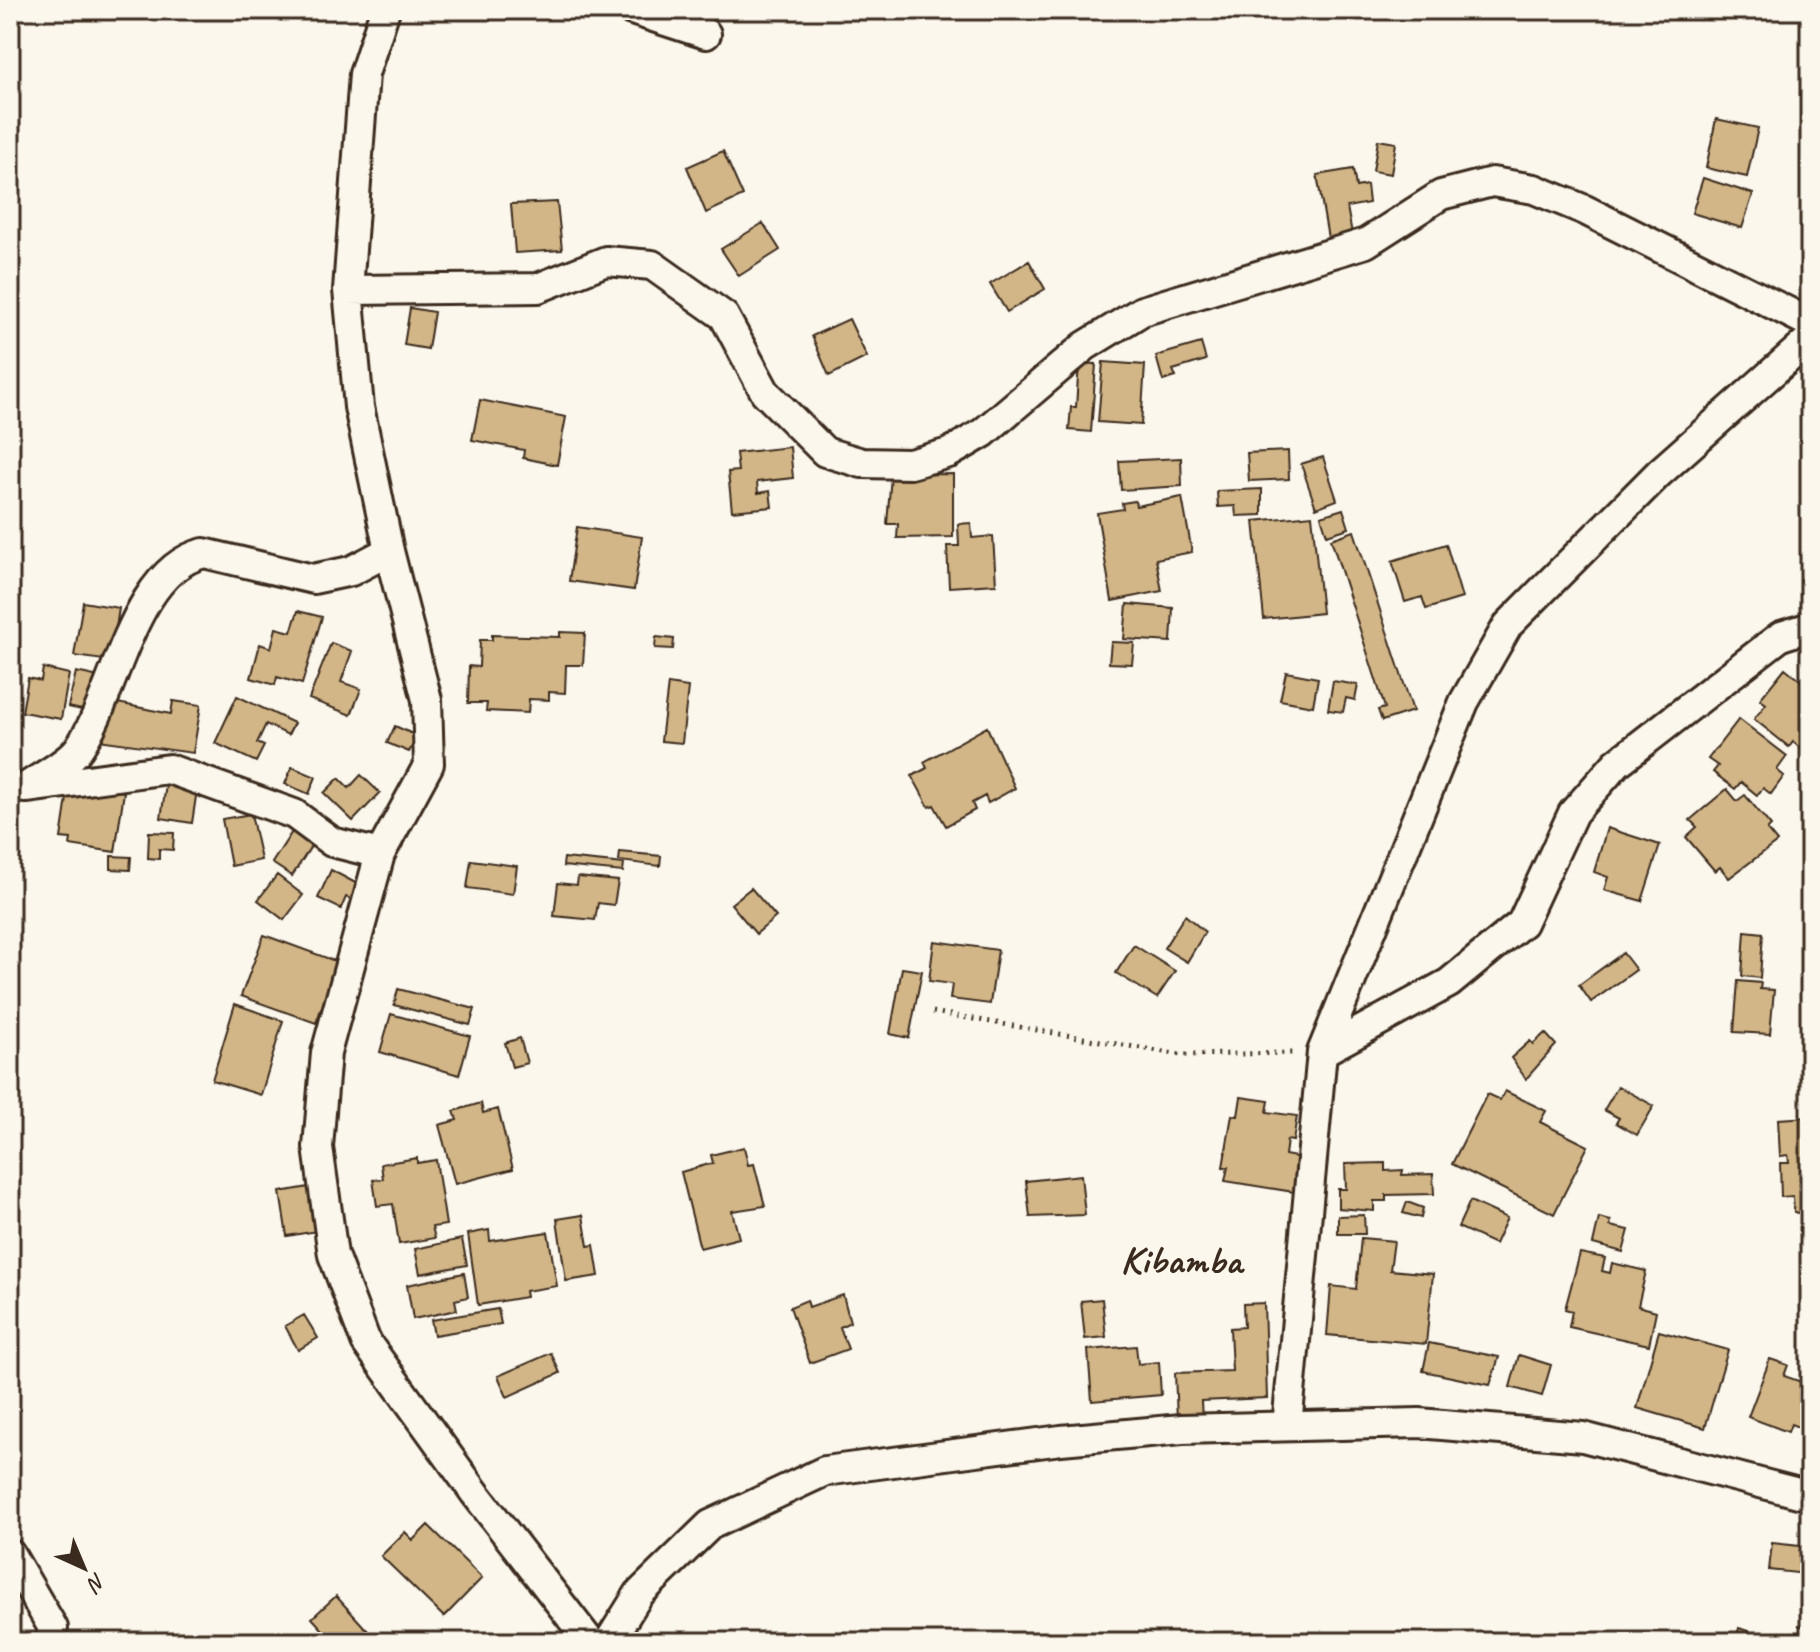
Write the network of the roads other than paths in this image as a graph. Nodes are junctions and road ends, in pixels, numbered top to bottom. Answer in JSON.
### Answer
{"nodes":[{"id":1,"x":385,"y":10,"type":"edge"},
{"id":2,"x":632,"y":10,"type":"edge"},
{"id":3,"x":706,"y":34,"type":"dead end"},
{"id":4,"x":348,"y":290,"type":"junction"},
{"id":5,"x":1810,"y":323,"type":"edge"},
{"id":6,"x":1810,"y":339,"type":"edge"},
{"id":7,"x":389,"y":551,"type":"junction"},
{"id":8,"x":1810,"y":627,"type":"edge"},
{"id":9,"x":17,"y":790,"type":"edge"},
{"id":10,"x":380,"y":854,"type":"junction"},
{"id":11,"x":1322,"y":1052,"type":"junction"},
{"id":12,"x":1287,"y":1426,"type":"junction"},
{"id":13,"x":1810,"y":1496,"type":"edge"},
{"id":14,"x":10,"y":1554,"type":"edge"},
{"id":15,"x":50,"y":1642,"type":"edge"},
{"id":16,"x":590,"y":1642,"type":"edge"},
{"id":17,"x":609,"y":1642,"type":"edge"}],
"edges":[{"from":1,"to":4,"type":"street"},
{"from":2,"to":3,"type":"street"},
{"from":4,"to":5,"type":"street"},
{"from":4,"to":7,"type":"street"},
{"from":6,"to":11,"type":"street"},
{"from":7,"to":9,"type":"street"},
{"from":7,"to":10,"type":"street"},
{"from":8,"to":11,"type":"street"},
{"from":9,"to":10,"type":"street"},
{"from":10,"to":16,"type":"street"},
{"from":11,"to":12,"type":"street"},
{"from":12,"to":13,"type":"street"},
{"from":12,"to":17,"type":"street"},
{"from":14,"to":15,"type":"street"}]}
